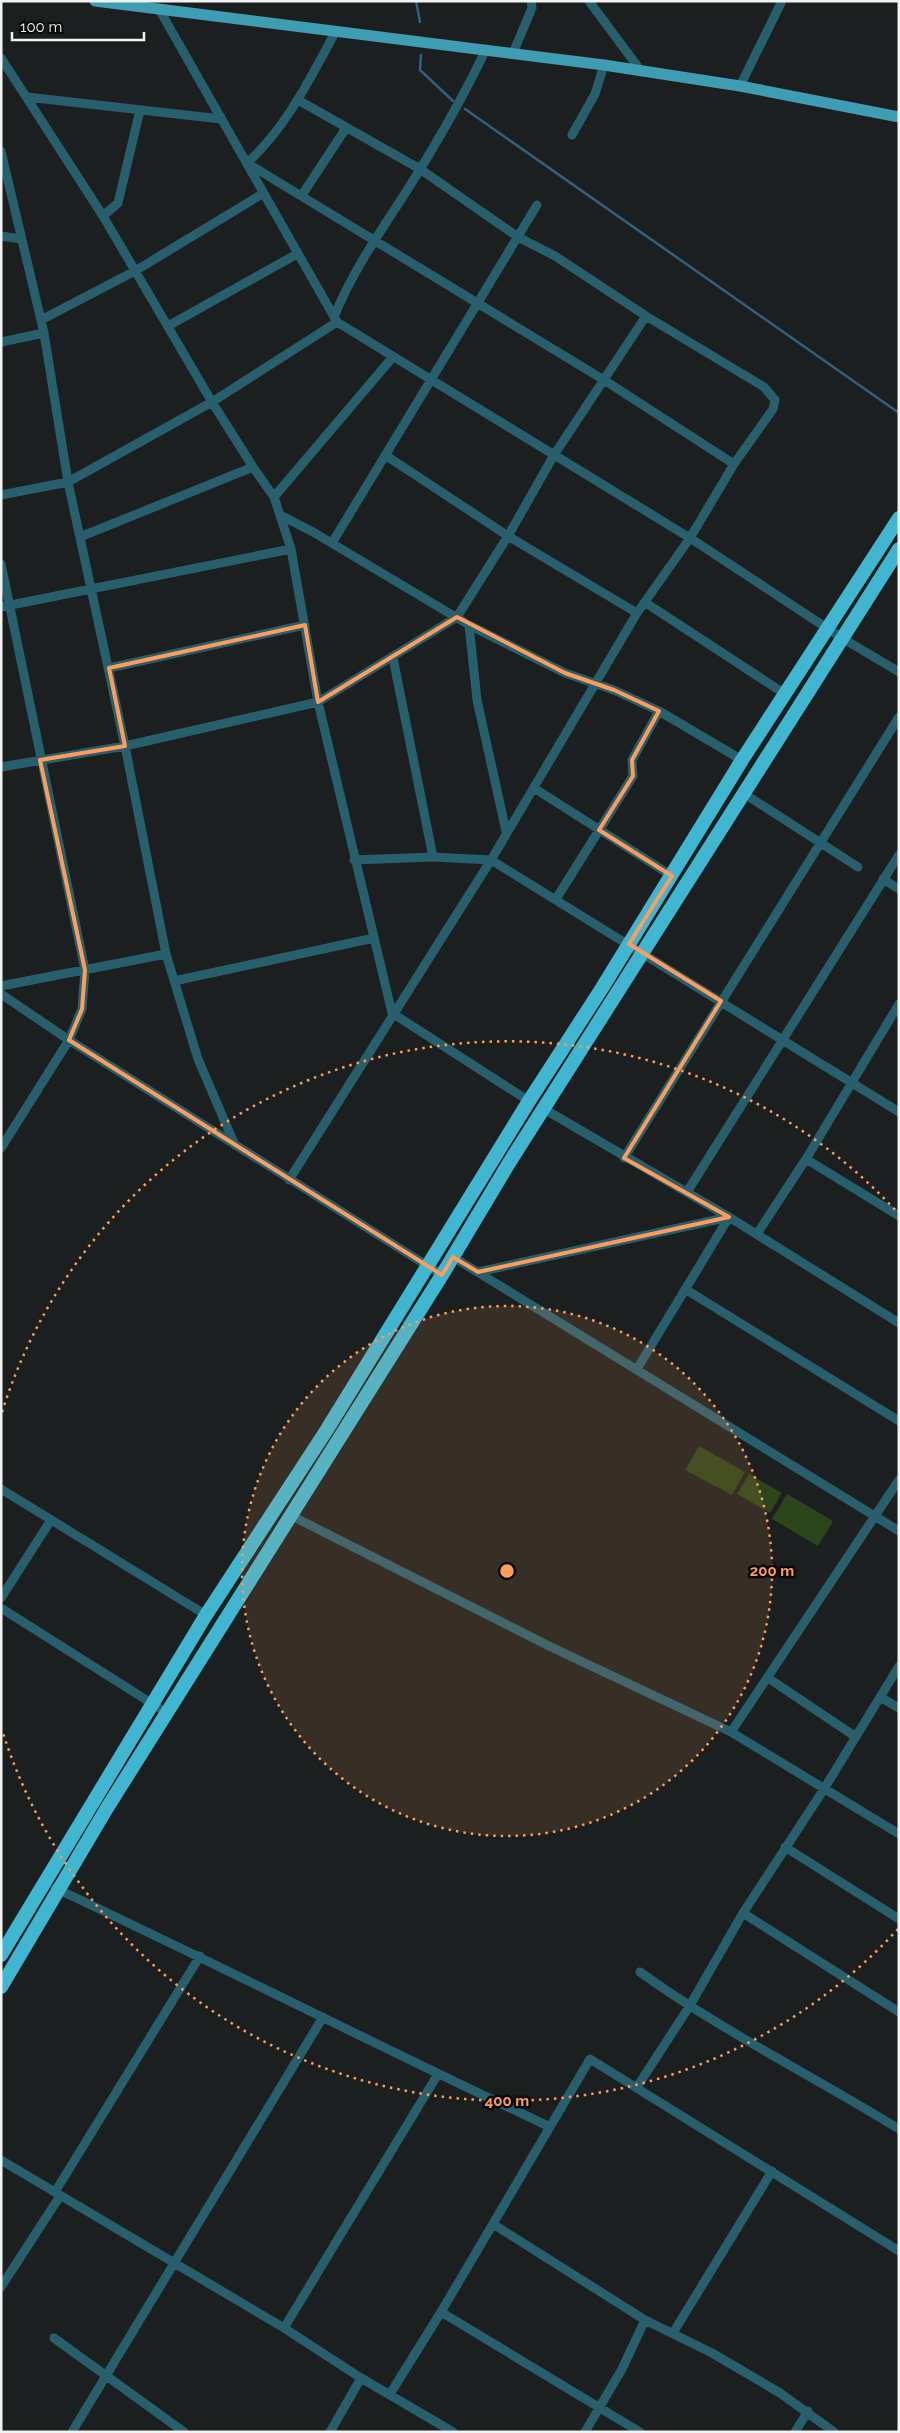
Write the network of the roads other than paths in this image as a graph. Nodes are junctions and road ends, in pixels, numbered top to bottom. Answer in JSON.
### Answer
{"nodes":[{"id":1,"x":95,"y":1,"type":"edge"},
{"id":2,"x":532,"y":1,"type":"edge"},
{"id":3,"x":589,"y":1,"type":"edge"},
{"id":4,"x":782,"y":1,"type":"edge"},
{"id":5,"x":159,"y":9,"type":"junction"},
{"id":6,"x":336,"y":31,"type":"junction"},
{"id":7,"x":486,"y":49,"type":"junction"},
{"id":8,"x":513,"y":53,"type":"junction"},
{"id":9,"x":1,"y":58,"type":"edge"},
{"id":10,"x":604,"y":65,"type":"junction"},
{"id":11,"x":641,"y":70,"type":"junction"},
{"id":12,"x":740,"y":86,"type":"junction"},
{"id":13,"x":27,"y":97,"type":"junction"},
{"id":14,"x":298,"y":100,"type":"junction"},
{"id":15,"x":140,"y":110,"type":"junction"},
{"id":16,"x":899,"y":117,"type":"edge"},
{"id":17,"x":220,"y":119,"type":"junction"},
{"id":18,"x":346,"y":128,"type":"junction"},
{"id":19,"x":572,"y":135,"type":"dead end"},
{"id":20,"x":2,"y":155,"type":"edge"},
{"id":21,"x":247,"y":163,"type":"junction"},
{"id":22,"x":420,"y":169,"type":"junction"},
{"id":23,"x":262,"y":194,"type":"junction"},
{"id":24,"x":302,"y":195,"type":"junction"},
{"id":25,"x":536,"y":205,"type":"dead end"},
{"id":26,"x":103,"y":216,"type":"junction"},
{"id":27,"x":1,"y":236,"type":"edge"},
{"id":28,"x":518,"y":236,"type":"junction"},
{"id":29,"x":22,"y":239,"type":"junction"},
{"id":30,"x":375,"y":239,"type":"junction"},
{"id":31,"x":297,"y":254,"type":"junction"},
{"id":32,"x":135,"y":271,"type":"junction"},
{"id":33,"x":478,"y":304,"type":"junction"},
{"id":34,"x":646,"y":316,"type":"junction"},
{"id":35,"x":335,"y":319,"type":"junction"},
{"id":36,"x":41,"y":320,"type":"junction"},
{"id":37,"x":168,"y":326,"type":"junction"},
{"id":38,"x":44,"y":333,"type":"junction"},
{"id":39,"x":1,"y":342,"type":"edge"},
{"id":40,"x":392,"y":358,"type":"junction"},
{"id":41,"x":604,"y":380,"type":"junction"},
{"id":42,"x":430,"y":381,"type":"junction"},
{"id":43,"x":212,"y":402,"type":"junction"},
{"id":44,"x":384,"y":455,"type":"junction"},
{"id":45,"x":554,"y":455,"type":"junction"},
{"id":46,"x":734,"y":464,"type":"junction"},
{"id":47,"x":252,"y":468,"type":"junction"},
{"id":48,"x":68,"y":482,"type":"junction"},
{"id":49,"x":1,"y":495,"type":"edge"},
{"id":50,"x":274,"y":497,"type":"junction"},
{"id":51,"x":282,"y":516,"type":"junction"},
{"id":52,"x":899,"y":518,"type":"edge"},
{"id":53,"x":508,"y":536,"type":"junction"},
{"id":54,"x":80,"y":538,"type":"junction"},
{"id":55,"x":690,"y":538,"type":"junction"},
{"id":56,"x":332,"y":543,"type":"junction"},
{"id":57,"x":291,"y":549,"type":"junction"},
{"id":58,"x":899,"y":549,"type":"edge"},
{"id":59,"x":1,"y":564,"type":"edge"},
{"id":60,"x":91,"y":588,"type":"junction"},
{"id":61,"x":646,"y":603,"type":"junction"},
{"id":62,"x":6,"y":606,"type":"edge"},
{"id":63,"x":637,"y":613,"type":"junction"},
{"id":64,"x":457,"y":617,"type":"junction"},
{"id":65,"x":305,"y":625,"type":"junction"},
{"id":66,"x":469,"y":625,"type":"junction"},
{"id":67,"x":828,"y":628,"type":"junction"},
{"id":68,"x":842,"y":638,"type":"junction"},
{"id":69,"x":392,"y":658,"type":"junction"},
{"id":70,"x":109,"y":668,"type":"junction"},
{"id":71,"x":899,"y":672,"type":"edge"},
{"id":72,"x":595,"y":683,"type":"junction"},
{"id":73,"x":785,"y":694,"type":"junction"},
{"id":74,"x":318,"y":702,"type":"junction"},
{"id":75,"x":658,"y":711,"type":"junction"},
{"id":76,"x":899,"y":717,"type":"edge"},
{"id":77,"x":125,"y":746,"type":"junction"},
{"id":78,"x":40,"y":760,"type":"junction"},
{"id":79,"x":742,"y":760,"type":"junction"},
{"id":80,"x":1,"y":768,"type":"edge"},
{"id":81,"x":534,"y":788,"type":"junction"},
{"id":82,"x":743,"y":793,"type":"junction"},
{"id":83,"x":599,"y":830,"type":"junction"},
{"id":84,"x":506,"y":831,"type":"junction"},
{"id":85,"x":820,"y":842,"type":"junction"},
{"id":86,"x":899,"y":854,"type":"edge"},
{"id":87,"x":433,"y":857,"type":"junction"},
{"id":88,"x":354,"y":860,"type":"junction"},
{"id":89,"x":490,"y":860,"type":"junction"},
{"id":90,"x":858,"y":867,"type":"dead end"},
{"id":91,"x":672,"y":876,"type":"junction"},
{"id":92,"x":883,"y":879,"type":"junction"},
{"id":93,"x":899,"y":889,"type":"edge"},
{"id":94,"x":556,"y":899,"type":"junction"},
{"id":95,"x":374,"y":938,"type":"junction"},
{"id":96,"x":629,"y":944,"type":"junction"},
{"id":97,"x":643,"y":952,"type":"junction"},
{"id":98,"x":166,"y":954,"type":"junction"},
{"id":99,"x":85,"y":970,"type":"junction"},
{"id":100,"x":174,"y":981,"type":"junction"},
{"id":101,"x":1,"y":986,"type":"edge"},
{"id":102,"x":1,"y":994,"type":"edge"},
{"id":103,"x":722,"y":1001,"type":"junction"},
{"id":104,"x":899,"y":1004,"type":"edge"},
{"id":105,"x":392,"y":1013,"type":"junction"},
{"id":106,"x":69,"y":1040,"type":"junction"},
{"id":107,"x":784,"y":1041,"type":"junction"},
{"id":108,"x":850,"y":1082,"type":"junction"},
{"id":109,"x":529,"y":1100,"type":"junction"},
{"id":110,"x":544,"y":1109,"type":"junction"},
{"id":111,"x":899,"y":1112,"type":"edge"},
{"id":112,"x":234,"y":1143,"type":"junction"},
{"id":113,"x":1,"y":1148,"type":"edge"},
{"id":114,"x":624,"y":1158,"type":"junction"},
{"id":115,"x":806,"y":1159,"type":"junction"},
{"id":116,"x":289,"y":1180,"type":"junction"},
{"id":117,"x":688,"y":1192,"type":"junction"},
{"id":118,"x":899,"y":1216,"type":"edge"},
{"id":119,"x":729,"y":1217,"type":"junction"},
{"id":120,"x":756,"y":1234,"type":"junction"},
{"id":121,"x":453,"y":1257,"type":"junction"},
{"id":122,"x":429,"y":1266,"type":"junction"},
{"id":123,"x":478,"y":1272,"type":"junction"},
{"id":124,"x":442,"y":1275,"type":"junction"},
{"id":125,"x":685,"y":1289,"type":"junction"},
{"id":126,"x":899,"y":1323,"type":"edge"},
{"id":127,"x":637,"y":1369,"type":"junction"},
{"id":128,"x":899,"y":1421,"type":"edge"},
{"id":129,"x":899,"y":1480,"type":"edge"},
{"id":130,"x":1,"y":1489,"type":"edge"},
{"id":131,"x":292,"y":1516,"type":"junction"},
{"id":132,"x":876,"y":1516,"type":"junction"},
{"id":133,"x":51,"y":1520,"type":"junction"},
{"id":134,"x":899,"y":1530,"type":"edge"},
{"id":135,"x":1,"y":1598,"type":"edge"},
{"id":136,"x":1,"y":1608,"type":"edge"},
{"id":137,"x":206,"y":1616,"type":"junction"},
{"id":138,"x":899,"y":1666,"type":"edge"},
{"id":139,"x":768,"y":1678,"type":"junction"},
{"id":140,"x":880,"y":1697,"type":"junction"},
{"id":141,"x":153,"y":1704,"type":"junction"},
{"id":142,"x":899,"y":1708,"type":"edge"},
{"id":143,"x":167,"y":1713,"type":"junction"},
{"id":144,"x":731,"y":1732,"type":"junction"},
{"id":145,"x":856,"y":1737,"type":"junction"},
{"id":146,"x":824,"y":1789,"type":"junction"},
{"id":147,"x":899,"y":1834,"type":"edge"},
{"id":148,"x":785,"y":1847,"type":"junction"},
{"id":149,"x":44,"y":1883,"type":"junction"},
{"id":150,"x":60,"y":1891,"type":"junction"},
{"id":151,"x":743,"y":1913,"type":"junction"},
{"id":152,"x":899,"y":1919,"type":"edge"},
{"id":153,"x":1,"y":1955,"type":"edge"},
{"id":154,"x":200,"y":1956,"type":"junction"},
{"id":155,"x":640,"y":1972,"type":"dead end"},
{"id":156,"x":1,"y":1987,"type":"edge"},
{"id":157,"x":689,"y":2007,"type":"junction"},
{"id":158,"x":899,"y":2012,"type":"edge"},
{"id":159,"x":324,"y":2017,"type":"junction"},
{"id":160,"x":438,"y":2074,"type":"junction"},
{"id":161,"x":636,"y":2087,"type":"junction"},
{"id":162,"x":550,"y":2126,"type":"junction"},
{"id":163,"x":899,"y":2129,"type":"edge"},
{"id":164,"x":1,"y":2160,"type":"edge"},
{"id":165,"x":772,"y":2171,"type":"junction"},
{"id":166,"x":57,"y":2194,"type":"junction"},
{"id":167,"x":493,"y":2224,"type":"junction"},
{"id":168,"x":899,"y":2251,"type":"edge"},
{"id":169,"x":174,"y":2262,"type":"junction"},
{"id":170,"x":1,"y":2287,"type":"edge"},
{"id":171,"x":441,"y":2312,"type":"junction"},
{"id":172,"x":645,"y":2320,"type":"junction"},
{"id":173,"x":284,"y":2328,"type":"junction"},
{"id":174,"x":673,"y":2333,"type":"junction"},
{"id":175,"x":54,"y":2338,"type":"dead end"},
{"id":176,"x":106,"y":2377,"type":"junction"},
{"id":177,"x":361,"y":2378,"type":"junction"},
{"id":178,"x":390,"y":2394,"type":"junction"},
{"id":179,"x":601,"y":2407,"type":"junction"},
{"id":180,"x":808,"y":2411,"type":"junction"},
{"id":181,"x":72,"y":2432,"type":"edge"},
{"id":182,"x":184,"y":2432,"type":"edge"},
{"id":183,"x":330,"y":2432,"type":"edge"},
{"id":184,"x":453,"y":2432,"type":"edge"},
{"id":185,"x":584,"y":2432,"type":"edge"},
{"id":186,"x":640,"y":2432,"type":"edge"},
{"id":187,"x":795,"y":2432,"type":"edge"},
{"id":188,"x":834,"y":2432,"type":"edge"}],
"edges":[{"from":1,"to":5,"type":"main road"},
{"from":2,"to":8,"type":"street"},
{"from":3,"to":11,"type":"street"},
{"from":4,"to":12,"type":"street"},
{"from":5,"to":6,"type":"main road"},
{"from":5,"to":17,"type":"street"},
{"from":6,"to":7,"type":"main road"},
{"from":6,"to":14,"type":"street"},
{"from":7,"to":8,"type":"main road"},
{"from":7,"to":22,"type":"street"},
{"from":8,"to":10,"type":"main road"},
{"from":9,"to":13,"type":"street"},
{"from":10,"to":11,"type":"main road"},
{"from":10,"to":19,"type":"street"},
{"from":11,"to":12,"type":"main road"},
{"from":12,"to":16,"type":"main road"},
{"from":13,"to":15,"type":"street"},
{"from":13,"to":26,"type":"street"},
{"from":14,"to":18,"type":"street"},
{"from":14,"to":21,"type":"street"},
{"from":15,"to":17,"type":"street"},
{"from":15,"to":26,"type":"street"},
{"from":17,"to":21,"type":"street"},
{"from":18,"to":22,"type":"street"},
{"from":18,"to":24,"type":"street"},
{"from":20,"to":29,"type":"street"},
{"from":21,"to":23,"type":"street"},
{"from":21,"to":24,"type":"street"},
{"from":22,"to":28,"type":"street"},
{"from":22,"to":30,"type":"street"},
{"from":23,"to":31,"type":"street"},
{"from":23,"to":32,"type":"street"},
{"from":24,"to":30,"type":"street"},
{"from":25,"to":28,"type":"street"},
{"from":26,"to":32,"type":"street"},
{"from":27,"to":29,"type":"street"},
{"from":28,"to":33,"type":"street"},
{"from":28,"to":34,"type":"street"},
{"from":29,"to":36,"type":"street"},
{"from":30,"to":33,"type":"street"},
{"from":30,"to":35,"type":"street"},
{"from":31,"to":35,"type":"street"},
{"from":31,"to":37,"type":"street"},
{"from":32,"to":36,"type":"street"},
{"from":32,"to":37,"type":"street"},
{"from":33,"to":41,"type":"street"},
{"from":33,"to":42,"type":"street"},
{"from":34,"to":41,"type":"street"},
{"from":34,"to":46,"type":"street"},
{"from":35,"to":40,"type":"street"},
{"from":35,"to":43,"type":"street"},
{"from":36,"to":38,"type":"street"},
{"from":37,"to":43,"type":"street"},
{"from":38,"to":39,"type":"street"},
{"from":38,"to":48,"type":"street"},
{"from":40,"to":42,"type":"street"},
{"from":40,"to":50,"type":"street"},
{"from":41,"to":45,"type":"street"},
{"from":41,"to":46,"type":"street"},
{"from":42,"to":44,"type":"street"},
{"from":42,"to":45,"type":"street"},
{"from":43,"to":47,"type":"street"},
{"from":43,"to":48,"type":"street"},
{"from":44,"to":53,"type":"street"},
{"from":44,"to":56,"type":"street"},
{"from":45,"to":53,"type":"street"},
{"from":45,"to":55,"type":"street"},
{"from":46,"to":55,"type":"street"},
{"from":47,"to":50,"type":"street"},
{"from":47,"to":54,"type":"street"},
{"from":48,"to":49,"type":"street"},
{"from":48,"to":54,"type":"street"},
{"from":50,"to":51,"type":"street"},
{"from":51,"to":56,"type":"street"},
{"from":51,"to":57,"type":"street"},
{"from":52,"to":67,"type":"highway"},
{"from":53,"to":63,"type":"street"},
{"from":53,"to":64,"type":"street"},
{"from":54,"to":60,"type":"street"},
{"from":55,"to":61,"type":"street"},
{"from":55,"to":67,"type":"street"},
{"from":56,"to":64,"type":"street"},
{"from":57,"to":60,"type":"street"},
{"from":57,"to":65,"type":"street"},
{"from":58,"to":68,"type":"highway"},
{"from":59,"to":62,"type":"street"},
{"from":60,"to":62,"type":"street"},
{"from":60,"to":70,"type":"street"},
{"from":61,"to":63,"type":"street"},
{"from":61,"to":73,"type":"street"},
{"from":62,"to":78,"type":"street"},
{"from":63,"to":72,"type":"street"},
{"from":64,"to":66,"type":"street"},
{"from":64,"to":69,"type":"street"},
{"from":65,"to":70,"type":"street"},
{"from":65,"to":74,"type":"street"},
{"from":66,"to":72,"type":"street"},
{"from":66,"to":84,"type":"street"},
{"from":67,"to":68,"type":"street"},
{"from":67,"to":73,"type":"highway"},
{"from":68,"to":71,"type":"street"},
{"from":68,"to":82,"type":"highway"},
{"from":69,"to":74,"type":"street"},
{"from":69,"to":87,"type":"street"},
{"from":70,"to":77,"type":"street"},
{"from":72,"to":75,"type":"street"},
{"from":72,"to":81,"type":"street"},
{"from":73,"to":79,"type":"highway"},
{"from":74,"to":77,"type":"street"},
{"from":74,"to":88,"type":"street"},
{"from":75,"to":79,"type":"street"},
{"from":75,"to":83,"type":"street"},
{"from":76,"to":85,"type":"street"},
{"from":77,"to":78,"type":"street"},
{"from":77,"to":98,"type":"street"},
{"from":78,"to":80,"type":"street"},
{"from":78,"to":99,"type":"street"},
{"from":79,"to":91,"type":"highway"},
{"from":81,"to":83,"type":"street"},
{"from":81,"to":84,"type":"street"},
{"from":82,"to":85,"type":"street"},
{"from":82,"to":97,"type":"highway"},
{"from":83,"to":91,"type":"street"},
{"from":83,"to":94,"type":"street"},
{"from":84,"to":89,"type":"street"},
{"from":85,"to":90,"type":"street"},
{"from":85,"to":103,"type":"street"},
{"from":86,"to":92,"type":"street"},
{"from":87,"to":88,"type":"street"},
{"from":87,"to":89,"type":"street"},
{"from":88,"to":95,"type":"street"},
{"from":89,"to":94,"type":"street"},
{"from":89,"to":105,"type":"street"},
{"from":91,"to":96,"type":"highway"},
{"from":92,"to":93,"type":"street"},
{"from":92,"to":107,"type":"street"},
{"from":94,"to":96,"type":"street"},
{"from":95,"to":100,"type":"street"},
{"from":95,"to":105,"type":"street"},
{"from":96,"to":97,"type":"street"},
{"from":96,"to":109,"type":"highway"},
{"from":97,"to":103,"type":"street"},
{"from":97,"to":110,"type":"highway"},
{"from":98,"to":99,"type":"street"},
{"from":98,"to":100,"type":"street"},
{"from":99,"to":101,"type":"street"},
{"from":99,"to":106,"type":"street"},
{"from":100,"to":112,"type":"street"},
{"from":102,"to":106,"type":"street"},
{"from":103,"to":107,"type":"street"},
{"from":103,"to":114,"type":"street"},
{"from":104,"to":108,"type":"street"},
{"from":105,"to":109,"type":"street"},
{"from":105,"to":116,"type":"street"},
{"from":106,"to":112,"type":"street"},
{"from":106,"to":113,"type":"street"},
{"from":107,"to":108,"type":"street"},
{"from":107,"to":117,"type":"street"},
{"from":108,"to":111,"type":"street"},
{"from":108,"to":115,"type":"street"},
{"from":109,"to":122,"type":"highway"},
{"from":110,"to":114,"type":"street"},
{"from":110,"to":121,"type":"highway"},
{"from":112,"to":116,"type":"street"},
{"from":114,"to":117,"type":"street"},
{"from":115,"to":118,"type":"street"},
{"from":115,"to":120,"type":"street"},
{"from":116,"to":122,"type":"street"},
{"from":117,"to":119,"type":"street"},
{"from":119,"to":120,"type":"street"},
{"from":119,"to":123,"type":"street"},
{"from":119,"to":125,"type":"street"},
{"from":120,"to":126,"type":"street"},
{"from":121,"to":123,"type":"street"},
{"from":121,"to":124,"type":"highway"},
{"from":122,"to":124,"type":"street"},
{"from":122,"to":137,"type":"highway"},
{"from":123,"to":127,"type":"street"},
{"from":124,"to":131,"type":"highway"},
{"from":125,"to":127,"type":"street"},
{"from":125,"to":128,"type":"street"},
{"from":127,"to":132,"type":"street"},
{"from":129,"to":132,"type":"street"},
{"from":130,"to":133,"type":"street"},
{"from":131,"to":143,"type":"highway"},
{"from":131,"to":144,"type":"street"},
{"from":132,"to":134,"type":"street"},
{"from":132,"to":139,"type":"street"},
{"from":133,"to":135,"type":"street"},
{"from":133,"to":137,"type":"street"},
{"from":136,"to":141,"type":"street"},
{"from":137,"to":141,"type":"highway"},
{"from":138,"to":140,"type":"street"},
{"from":139,"to":144,"type":"street"},
{"from":139,"to":145,"type":"street"},
{"from":140,"to":142,"type":"street"},
{"from":140,"to":145,"type":"street"},
{"from":141,"to":143,"type":"street"},
{"from":141,"to":149,"type":"highway"},
{"from":143,"to":150,"type":"highway"},
{"from":144,"to":146,"type":"street"},
{"from":145,"to":146,"type":"street"},
{"from":146,"to":147,"type":"street"},
{"from":146,"to":148,"type":"street"},
{"from":148,"to":151,"type":"street"},
{"from":148,"to":152,"type":"street"},
{"from":149,"to":150,"type":"street"},
{"from":149,"to":153,"type":"highway"},
{"from":150,"to":154,"type":"street"},
{"from":150,"to":156,"type":"highway"},
{"from":151,"to":157,"type":"street"},
{"from":151,"to":158,"type":"street"},
{"from":154,"to":159,"type":"street"},
{"from":154,"to":166,"type":"street"},
{"from":155,"to":157,"type":"street"},
{"from":157,"to":161,"type":"street"},
{"from":157,"to":163,"type":"street"},
{"from":159,"to":160,"type":"street"},
{"from":159,"to":169,"type":"street"},
{"from":160,"to":162,"type":"street"},
{"from":160,"to":173,"type":"street"},
{"from":161,"to":162,"type":"street"},
{"from":161,"to":165,"type":"street"},
{"from":162,"to":167,"type":"street"},
{"from":164,"to":166,"type":"street"},
{"from":165,"to":168,"type":"street"},
{"from":165,"to":174,"type":"street"},
{"from":166,"to":169,"type":"street"},
{"from":166,"to":170,"type":"street"},
{"from":167,"to":171,"type":"street"},
{"from":167,"to":172,"type":"street"},
{"from":169,"to":173,"type":"street"},
{"from":169,"to":176,"type":"street"},
{"from":171,"to":178,"type":"street"},
{"from":171,"to":179,"type":"street"},
{"from":172,"to":174,"type":"street"},
{"from":172,"to":179,"type":"street"},
{"from":173,"to":177,"type":"street"},
{"from":174,"to":180,"type":"street"},
{"from":175,"to":176,"type":"street"},
{"from":176,"to":181,"type":"street"},
{"from":176,"to":182,"type":"street"},
{"from":177,"to":178,"type":"street"},
{"from":177,"to":183,"type":"street"},
{"from":178,"to":184,"type":"street"},
{"from":179,"to":185,"type":"street"},
{"from":179,"to":186,"type":"street"},
{"from":180,"to":187,"type":"street"},
{"from":180,"to":188,"type":"street"}]}
